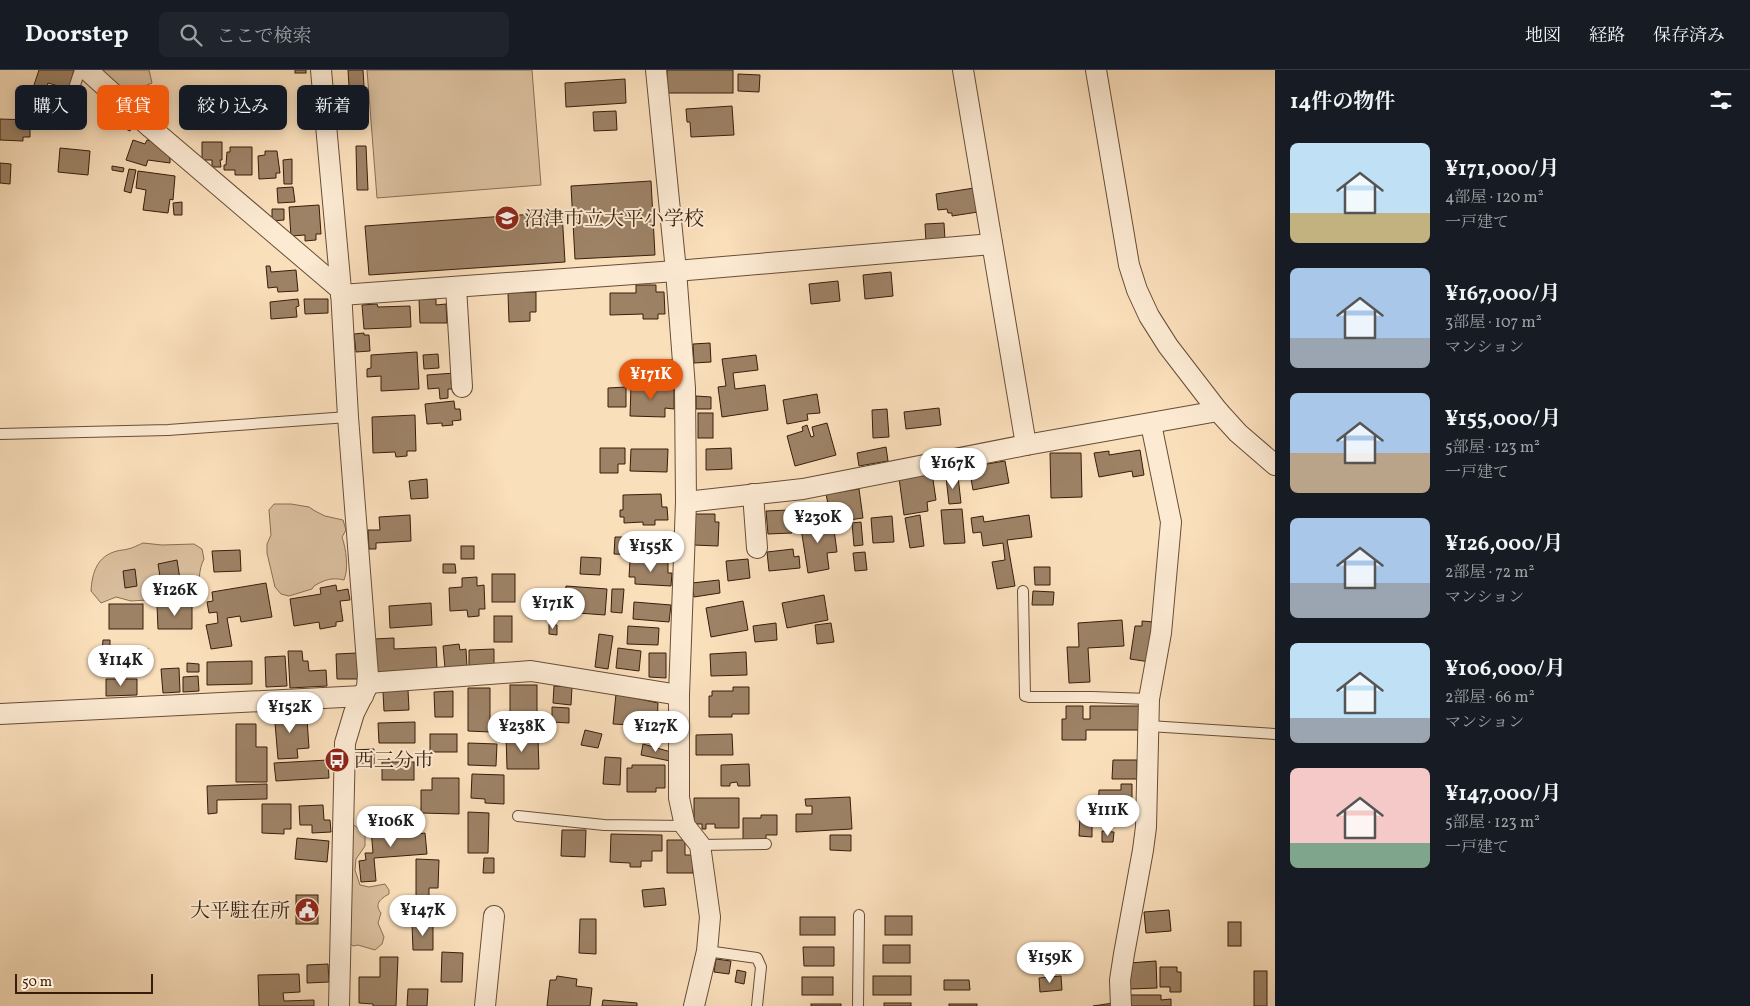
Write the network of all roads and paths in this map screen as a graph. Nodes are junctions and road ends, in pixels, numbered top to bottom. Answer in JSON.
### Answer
{"nodes":[{"id":1,"x":80,"y":70,"type":"edge"},
{"id":2,"x":87,"y":70,"type":"edge"},
{"id":3,"x":321,"y":70,"type":"edge"},
{"id":4,"x":656,"y":70,"type":"edge"},
{"id":5,"x":963,"y":70,"type":"edge"},
{"id":6,"x":1096,"y":70,"type":"edge"},
{"id":7,"x":75,"y":85,"type":"edge"},
{"id":8,"x":992,"y":244,"type":"junction"},
{"id":9,"x":676,"y":271,"type":"junction"},
{"id":10,"x":456,"y":287,"type":"junction"},
{"id":11,"x":341,"y":292,"type":"junction"},
{"id":12,"x":462,"y":387,"type":"dead end"},
{"id":13,"x":1218,"y":411,"type":"junction"},
{"id":14,"x":348,"y":417,"type":"junction"},
{"id":15,"x":1151,"y":424,"type":"junction"},
{"id":16,"x":0,"y":434,"type":"edge"},
{"id":17,"x":1026,"y":446,"type":"junction"},
{"id":18,"x":1275,"y":465,"type":"edge"},
{"id":19,"x":753,"y":494,"type":"junction"},
{"id":20,"x":686,"y":502,"type":"junction"},
{"id":21,"x":757,"y":548,"type":"dead end"},
{"id":22,"x":1022,"y":591,"type":"dead end"},
{"id":23,"x":365,"y":689,"type":"junction"},
{"id":24,"x":679,"y":695,"type":"junction"},
{"id":25,"x":1149,"y":699,"type":"junction"},
{"id":26,"x":0,"y":714,"type":"edge"},
{"id":27,"x":1149,"y":726,"type":"junction"},
{"id":28,"x":1275,"y":734,"type":"edge"},
{"id":29,"x":518,"y":816,"type":"dead end"},
{"id":30,"x":685,"y":826,"type":"junction"},
{"id":31,"x":766,"y":844,"type":"dead end"},
{"id":32,"x":700,"y":845,"type":"junction"},
{"id":33,"x":859,"y":915,"type":"dead end"},
{"id":34,"x":494,"y":916,"type":"dead end"},
{"id":35,"x":707,"y":951,"type":"junction"},
{"id":36,"x":339,"y":1006,"type":"edge"},
{"id":37,"x":484,"y":1006,"type":"edge"},
{"id":38,"x":694,"y":1006,"type":"edge"},
{"id":39,"x":757,"y":1006,"type":"edge"},
{"id":40,"x":858,"y":1006,"type":"edge"},
{"id":41,"x":1121,"y":1006,"type":"edge"}],
"edges":[{"from":1,"to":7,"type":"lane"},
{"from":2,"to":11,"type":"street"},
{"from":3,"to":11,"type":"street"},
{"from":4,"to":9,"type":"street"},
{"from":5,"to":8,"type":"street"},
{"from":6,"to":13,"type":"street"},
{"from":8,"to":9,"type":"street"},
{"from":8,"to":17,"type":"street"},
{"from":9,"to":10,"type":"street"},
{"from":9,"to":20,"type":"street"},
{"from":10,"to":11,"type":"street"},
{"from":10,"to":12,"type":"street"},
{"from":11,"to":14,"type":"street"},
{"from":13,"to":15,"type":"street"},
{"from":13,"to":18,"type":"street"},
{"from":14,"to":16,"type":"lane"},
{"from":14,"to":23,"type":"street"},
{"from":15,"to":17,"type":"street"},
{"from":15,"to":25,"type":"street"},
{"from":17,"to":19,"type":"street"},
{"from":19,"to":20,"type":"street"},
{"from":19,"to":21,"type":"street"},
{"from":20,"to":24,"type":"street"},
{"from":22,"to":25,"type":"lane"},
{"from":23,"to":24,"type":"street"},
{"from":23,"to":26,"type":"street"},
{"from":23,"to":36,"type":"street"},
{"from":24,"to":30,"type":"street"},
{"from":25,"to":27,"type":"street"},
{"from":27,"to":28,"type":"lane"},
{"from":27,"to":41,"type":"street"},
{"from":29,"to":30,"type":"lane"},
{"from":30,"to":32,"type":"street"},
{"from":31,"to":32,"type":"lane"},
{"from":32,"to":35,"type":"street"},
{"from":33,"to":40,"type":"lane"},
{"from":34,"to":37,"type":"street"},
{"from":35,"to":38,"type":"street"},
{"from":35,"to":39,"type":"lane"}]}
